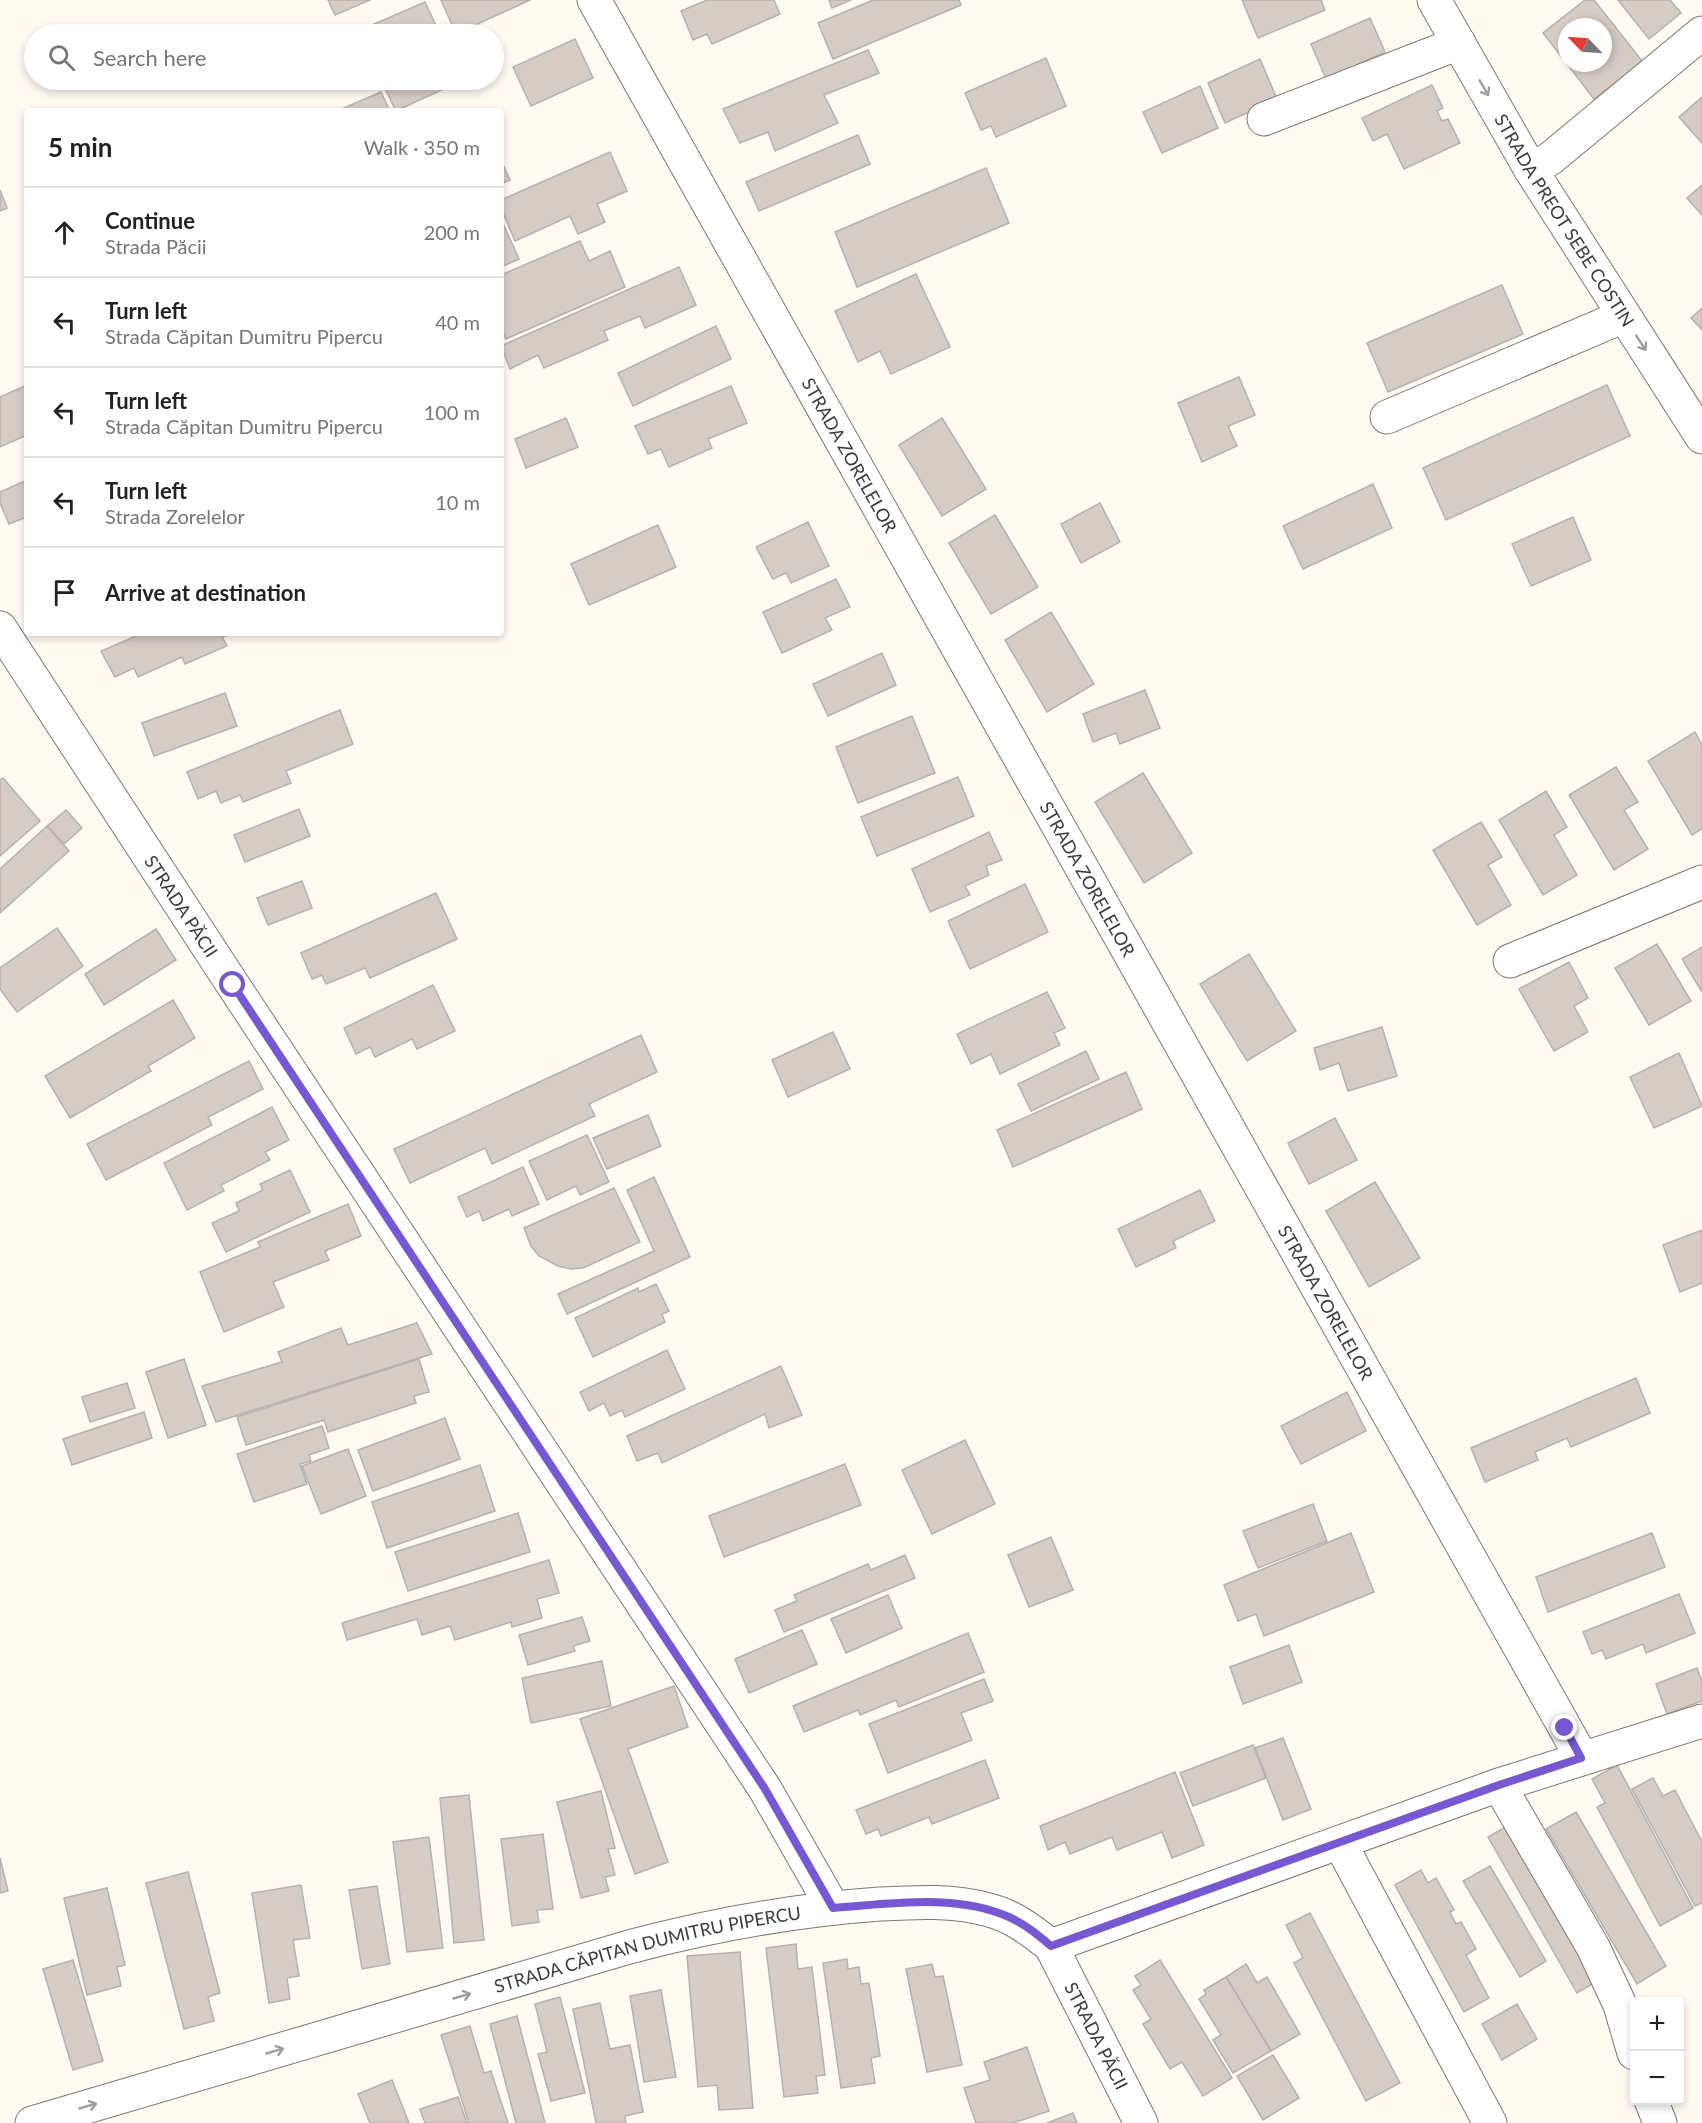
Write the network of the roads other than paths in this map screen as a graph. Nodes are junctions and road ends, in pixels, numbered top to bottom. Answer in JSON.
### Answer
{"nodes":[{"id":1,"x":594,"y":0,"type":"edge"},
{"id":2,"x":1434,"y":0,"type":"edge"},
{"id":3,"x":1702,"y":33,"type":"edge"},
{"id":4,"x":1459,"y":43,"type":"junction"},
{"id":5,"x":1264,"y":119,"type":"dead end"},
{"id":6,"x":1531,"y":170,"type":"junction"},
{"id":7,"x":1624,"y":316,"type":"junction"},
{"id":8,"x":1387,"y":417,"type":"dead end"},
{"id":9,"x":1702,"y":437,"type":"edge"},
{"id":10,"x":0,"y":628,"type":"edge"},
{"id":11,"x":1702,"y":882,"type":"edge"},
{"id":12,"x":1510,"y":961,"type":"dead end"},
{"id":13,"x":1702,"y":1721,"type":"edge"},
{"id":14,"x":1581,"y":1758,"type":"junction"},
{"id":15,"x":1499,"y":1785,"type":"junction"},
{"id":16,"x":1340,"y":1843,"type":"junction"},
{"id":17,"x":833,"y":1908,"type":"junction"},
{"id":18,"x":1051,"y":1946,"type":"junction"},
{"id":19,"x":1634,"y":2051,"type":"edge"},
{"id":20,"x":1653,"y":2105,"type":"edge"},
{"id":21,"x":32,"y":2123,"type":"edge"},
{"id":22,"x":1142,"y":2123,"type":"edge"},
{"id":23,"x":1490,"y":2123,"type":"edge"},
{"id":24,"x":1660,"y":2123,"type":"edge"}],
"edges":[{"from":1,"to":14,"type":"street","name":"STRADA ZORELELOR"},
{"from":2,"to":4,"type":"street","name":"STRADA PREOT SEBE COSTIN"},
{"from":3,"to":6,"type":"street"},
{"from":4,"to":5,"type":"street"},
{"from":4,"to":6,"type":"street","name":"STRADA PREOT SEBE COSTIN","one_way":true},
{"from":6,"to":7,"type":"street","name":"STRADA PREOT SEBE COSTIN"},
{"from":7,"to":8,"type":"street"},
{"from":7,"to":9,"type":"street","name":"STRADA PREOT SEBE COSTIN","one_way":true},
{"from":10,"to":17,"type":"street","name":"STRADA PĂCII"},
{"from":11,"to":12,"type":"street"},
{"from":13,"to":14,"type":"street"},
{"from":14,"to":15,"type":"street"},
{"from":15,"to":16,"type":"street"},
{"from":15,"to":19,"type":"street"},
{"from":16,"to":18,"type":"street"},
{"from":16,"to":23,"type":"street"},
{"from":17,"to":18,"type":"street","name":"STRADA CĂPITAN DUMITRU PIPERCU"},
{"from":21,"to":17,"type":"street","name":"STRADA CĂPITAN DUMITRU PIPERCU","one_way":true},
{"from":18,"to":22,"type":"street","name":"STRADA PĂCII"},
{"from":20,"to":24,"type":"street"}]}
